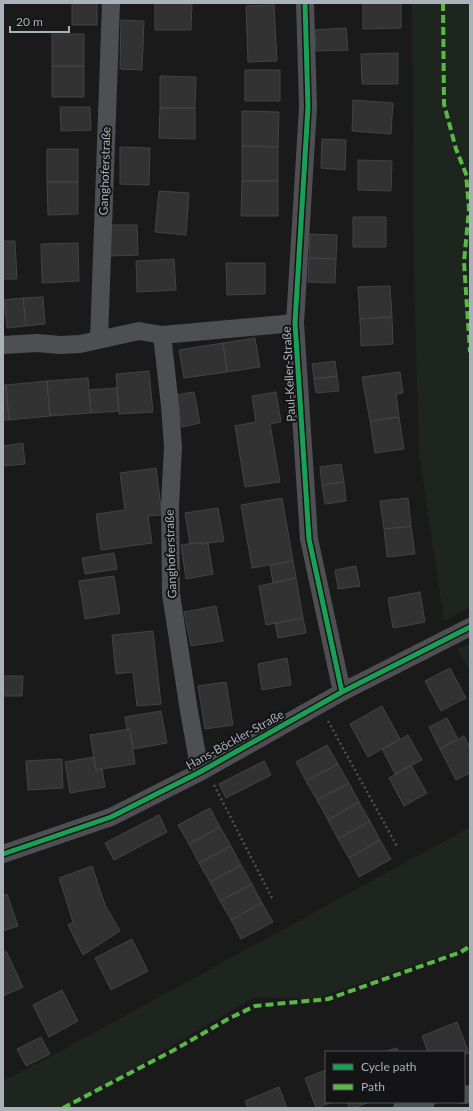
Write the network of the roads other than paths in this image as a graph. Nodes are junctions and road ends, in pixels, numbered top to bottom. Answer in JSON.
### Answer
{"nodes":[{"id":1,"x":111,"y":3,"type":"edge"},
{"id":2,"x":305,"y":3,"type":"edge"},
{"id":3,"x":296,"y":323,"type":"junction"},
{"id":4,"x":162,"y":335,"type":"junction"},
{"id":5,"x":99,"y":339,"type":"junction"},
{"id":6,"x":3,"y":345,"type":"edge"},
{"id":7,"x":470,"y":627,"type":"edge"},
{"id":8,"x":342,"y":692,"type":"junction"},
{"id":9,"x":203,"y":770,"type":"junction"},
{"id":10,"x":3,"y":854,"type":"edge"},
{"id":11,"x":422,"y":1103,"type":"edge"},
{"id":12,"x":402,"y":1108,"type":"edge"}],
"edges":[{"from":1,"to":5,"type":"street","name":"Ganghoferstraße"},
{"from":2,"to":3,"type":"street","name":"Paul-Keller-Straße"},
{"from":3,"to":4,"type":"street"},
{"from":3,"to":8,"type":"street","name":"Paul-Keller-Straße"},
{"from":4,"to":5,"type":"street"},
{"from":4,"to":9,"type":"street","name":"Ganghoferstraße"},
{"from":5,"to":6,"type":"street"},
{"from":7,"to":8,"type":"street","name":"Hans-Böckler-Straße"},
{"from":8,"to":9,"type":"street","name":"Hans-Böckler-Straße"},
{"from":9,"to":10,"type":"street","name":"Hans-Böckler-Straße"},
{"from":11,"to":12,"type":"street"}]}
